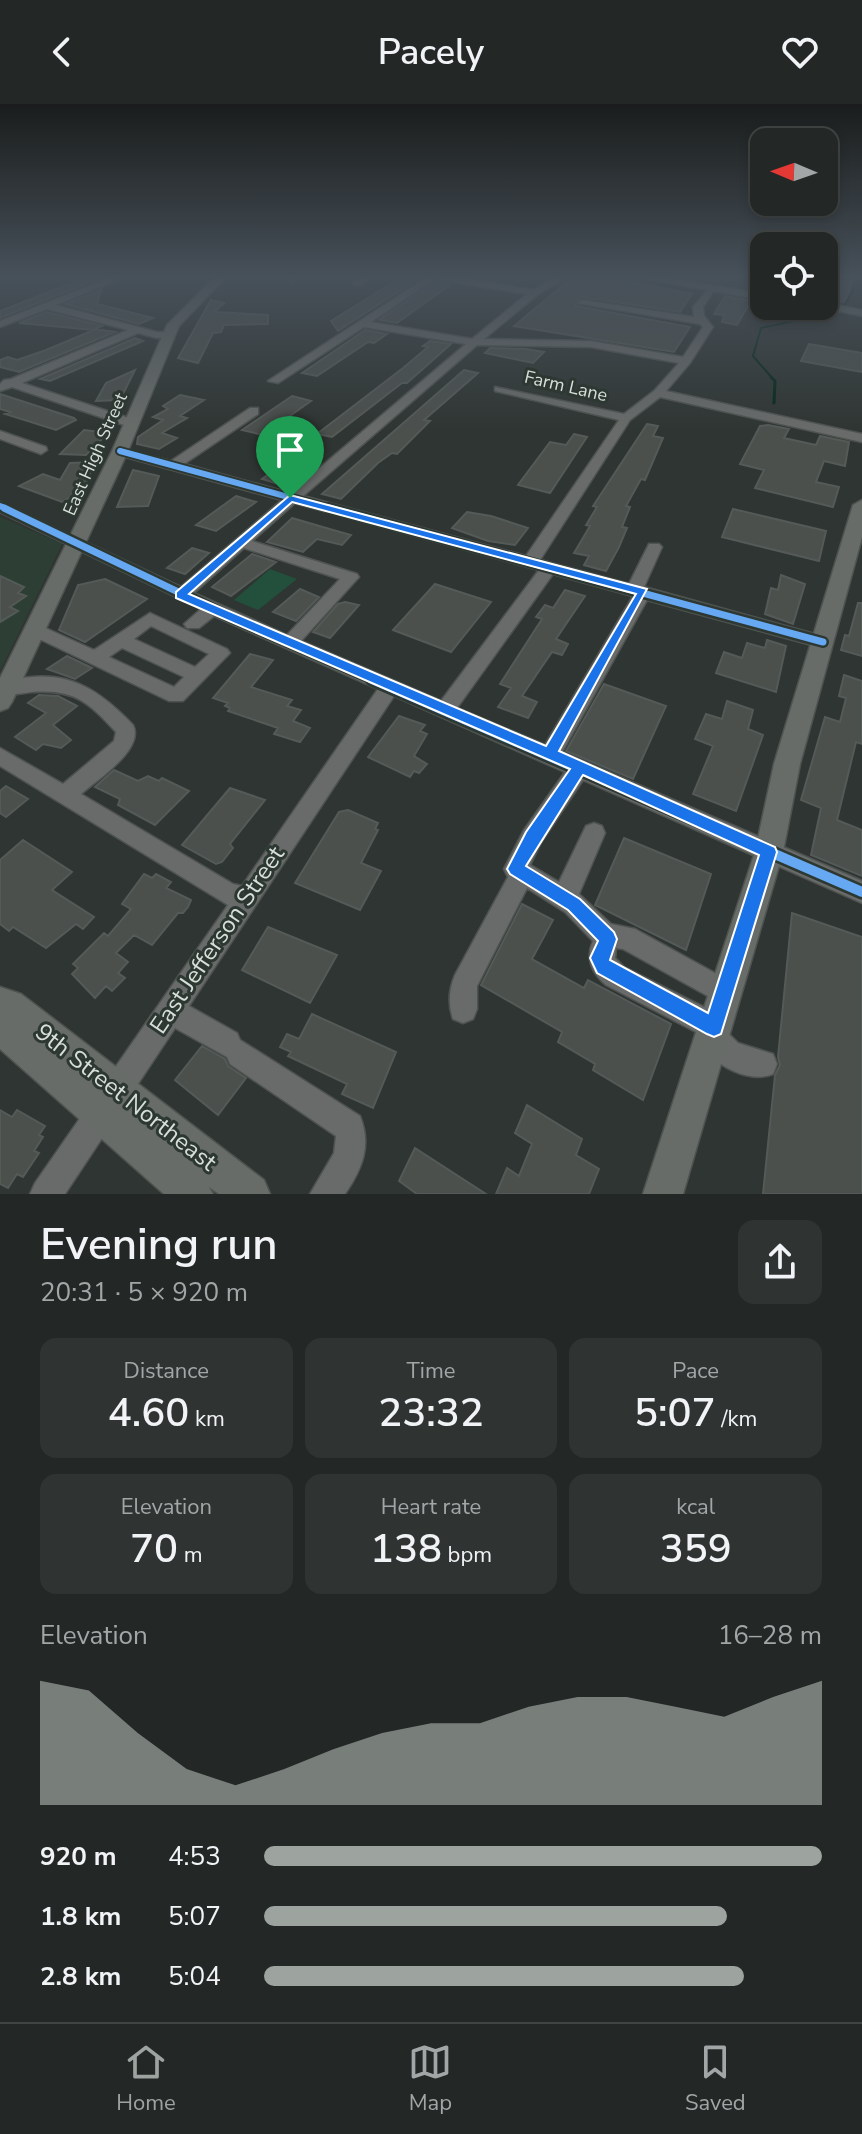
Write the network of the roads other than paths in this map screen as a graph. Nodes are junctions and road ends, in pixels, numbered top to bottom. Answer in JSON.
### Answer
{"nodes":[{"id":1,"x":129,"y":328,"type":"edge"},
{"id":2,"x":173,"y":328,"type":"edge"},
{"id":3,"x":353,"y":328,"type":"edge"},
{"id":4,"x":389,"y":328,"type":"edge"},
{"id":5,"x":492,"y":328,"type":"edge"},
{"id":6,"x":707,"y":328,"type":"edge"},
{"id":7,"x":137,"y":330,"type":"junction"},
{"id":8,"x":169,"y":334,"type":"junction"},
{"id":9,"x":475,"y":342,"type":"junction"},
{"id":10,"x":686,"y":361,"type":"junction"},
{"id":11,"x":274,"y":381,"type":"dead end"},
{"id":12,"x":4,"y":384,"type":"edge"},
{"id":13,"x":499,"y":389,"type":"dead end"},
{"id":14,"x":658,"y":393,"type":"junction"},
{"id":15,"x":254,"y":411,"type":"dead end"},
{"id":16,"x":626,"y":418,"type":"junction"},
{"id":17,"x":131,"y":423,"type":"junction"},
{"id":18,"x":0,"y":435,"type":"edge"},
{"id":19,"x":862,"y":438,"type":"edge"},
{"id":20,"x":41,"y":450,"type":"dead end"},
{"id":21,"x":120,"y":451,"type":"junction"},
{"id":22,"x":174,"y":465,"type":"junction"},
{"id":23,"x":290,"y":498,"type":"junction"},
{"id":24,"x":862,"y":505,"type":"edge"},
{"id":25,"x":0,"y":506,"type":"edge"},
{"id":26,"x":239,"y":542,"type":"junction"},
{"id":27,"x":76,"y":543,"type":"junction"},
{"id":28,"x":856,"y":546,"type":"edge"},
{"id":29,"x":654,"y":547,"type":"dead end"},
{"id":30,"x":531,"y":561,"type":"junction"},
{"id":31,"x":550,"y":566,"type":"junction"},
{"id":32,"x":639,"y":591,"type":"junction"},
{"id":33,"x":181,"y":595,"type":"junction"},
{"id":34,"x":212,"y":609,"type":"junction"},
{"id":35,"x":193,"y":624,"type":"dead end"},
{"id":36,"x":35,"y":630,"type":"junction"},
{"id":37,"x":121,"y":640,"type":"junction"},
{"id":38,"x":290,"y":642,"type":"junction"},
{"id":39,"x":823,"y":642,"type":"junction"},
{"id":40,"x":96,"y":658,"type":"junction"},
{"id":41,"x":8,"y":666,"type":"edge"},
{"id":42,"x":197,"y":676,"type":"junction"},
{"id":43,"x":390,"y":687,"type":"junction"},
{"id":44,"x":3,"y":695,"type":"edge"},
{"id":45,"x":446,"y":709,"type":"junction"},
{"id":46,"x":550,"y":754,"type":"junction"},
{"id":47,"x":0,"y":756,"type":"edge"},
{"id":48,"x":580,"y":767,"type":"junction"},
{"id":49,"x":65,"y":795,"type":"junction"},
{"id":50,"x":594,"y":833,"type":"dead end"},
{"id":51,"x":769,"y":852,"type":"junction"},
{"id":52,"x":522,"y":874,"type":"junction"},
{"id":53,"x":862,"y":892,"type":"edge"},
{"id":54,"x":247,"y":898,"type":"junction"},
{"id":55,"x":564,"y":899,"type":"junction"},
{"id":56,"x":608,"y":939,"type":"junction"},
{"id":57,"x":724,"y":992,"type":"junction"},
{"id":58,"x":0,"y":1004,"type":"edge"},
{"id":59,"x":463,"y":1009,"type":"dead end"},
{"id":60,"x":170,"y":1010,"type":"junction"},
{"id":61,"x":0,"y":1026,"type":"edge"},
{"id":62,"x":712,"y":1031,"type":"junction"},
{"id":63,"x":763,"y":1064,"type":"dead end"},
{"id":64,"x":108,"y":1100,"type":"junction"},
{"id":65,"x":327,"y":1193,"type":"edge"},
{"id":66,"x":46,"y":1194,"type":"edge"},
{"id":67,"x":193,"y":1194,"type":"edge"},
{"id":68,"x":250,"y":1194,"type":"edge"},
{"id":69,"x":663,"y":1194,"type":"edge"}],
"edges":[{"from":1,"to":7,"type":"street"},
{"from":2,"to":8,"type":"main road","name":"East High Street"},
{"from":3,"to":11,"type":"street"},
{"from":4,"to":9,"type":"street"},
{"from":5,"to":9,"type":"street"},
{"from":6,"to":10,"type":"street"},
{"from":7,"to":8,"type":"street"},
{"from":7,"to":12,"type":"street"},
{"from":8,"to":17,"type":"main road","name":"East High Street"},
{"from":9,"to":10,"type":"street"},
{"from":9,"to":23,"type":"street"},
{"from":10,"to":14,"type":"street"},
{"from":12,"to":17,"type":"street"},
{"from":13,"to":16,"type":"street","name":"Farm Lane"},
{"from":14,"to":16,"type":"street"},
{"from":14,"to":19,"type":"street"},
{"from":15,"to":22,"type":"street"},
{"from":16,"to":30,"type":"street"},
{"from":17,"to":21,"type":"main road","name":"East High Street"},
{"from":18,"to":20,"type":"street"},
{"from":21,"to":22,"type":"street"},
{"from":21,"to":27,"type":"main road","name":"East High Street"},
{"from":22,"to":23,"type":"street"},
{"from":23,"to":26,"type":"street"},
{"from":23,"to":30,"type":"street"},
{"from":24,"to":28,"type":"main road"},
{"from":25,"to":27,"type":"street"},
{"from":26,"to":33,"type":"street"},
{"from":26,"to":38,"type":"street"},
{"from":27,"to":33,"type":"street"},
{"from":27,"to":36,"type":"main road","name":"East High Street"},
{"from":28,"to":39,"type":"main road"},
{"from":29,"to":32,"type":"street"},
{"from":30,"to":31,"type":"street"},
{"from":31,"to":32,"type":"street"},
{"from":31,"to":45,"type":"street"},
{"from":32,"to":39,"type":"street"},
{"from":32,"to":46,"type":"street"},
{"from":33,"to":34,"type":"street"},
{"from":34,"to":35,"type":"street"},
{"from":34,"to":38,"type":"street"},
{"from":36,"to":40,"type":"street"},
{"from":36,"to":41,"type":"main road","name":"East High Street"},
{"from":37,"to":40,"type":"street"},
{"from":37,"to":42,"type":"street"},
{"from":37,"to":42,"type":"street"},
{"from":38,"to":43,"type":"street"},
{"from":39,"to":51,"type":"main road"},
{"from":40,"to":42,"type":"street"},
{"from":41,"to":44,"type":"main road","name":"East High Street"},
{"from":43,"to":45,"type":"street"},
{"from":43,"to":54,"type":"street","name":"East Jefferson Street"},
{"from":44,"to":49,"type":"street"},
{"from":45,"to":46,"type":"street"},
{"from":46,"to":48,"type":"street"},
{"from":47,"to":49,"type":"street"},
{"from":48,"to":51,"type":"street"},
{"from":48,"to":52,"type":"street"},
{"from":49,"to":54,"type":"street"},
{"from":50,"to":55,"type":"street"},
{"from":51,"to":53,"type":"street"},
{"from":51,"to":57,"type":"main road"},
{"from":52,"to":55,"type":"street"},
{"from":52,"to":59,"type":"street"},
{"from":54,"to":60,"type":"street","name":"East Jefferson Street"},
{"from":55,"to":56,"type":"street"},
{"from":56,"to":57,"type":"street"},
{"from":56,"to":62,"type":"street"},
{"from":57,"to":62,"type":"main road"},
{"from":58,"to":64,"type":"main road","name":"9th Street Northeast"},
{"from":60,"to":64,"type":"street","name":"East Jefferson Street"},
{"from":60,"to":65,"type":"street"},
{"from":61,"to":64,"type":"main road","name":"9th Street Northeast"},
{"from":62,"to":63,"type":"street"},
{"from":62,"to":69,"type":"main road"},
{"from":64,"to":66,"type":"street","name":"East Jefferson Street"},
{"from":64,"to":67,"type":"main road","name":"9th Street Northeast"},
{"from":64,"to":68,"type":"main road","name":"9th Street Northeast"}]}
